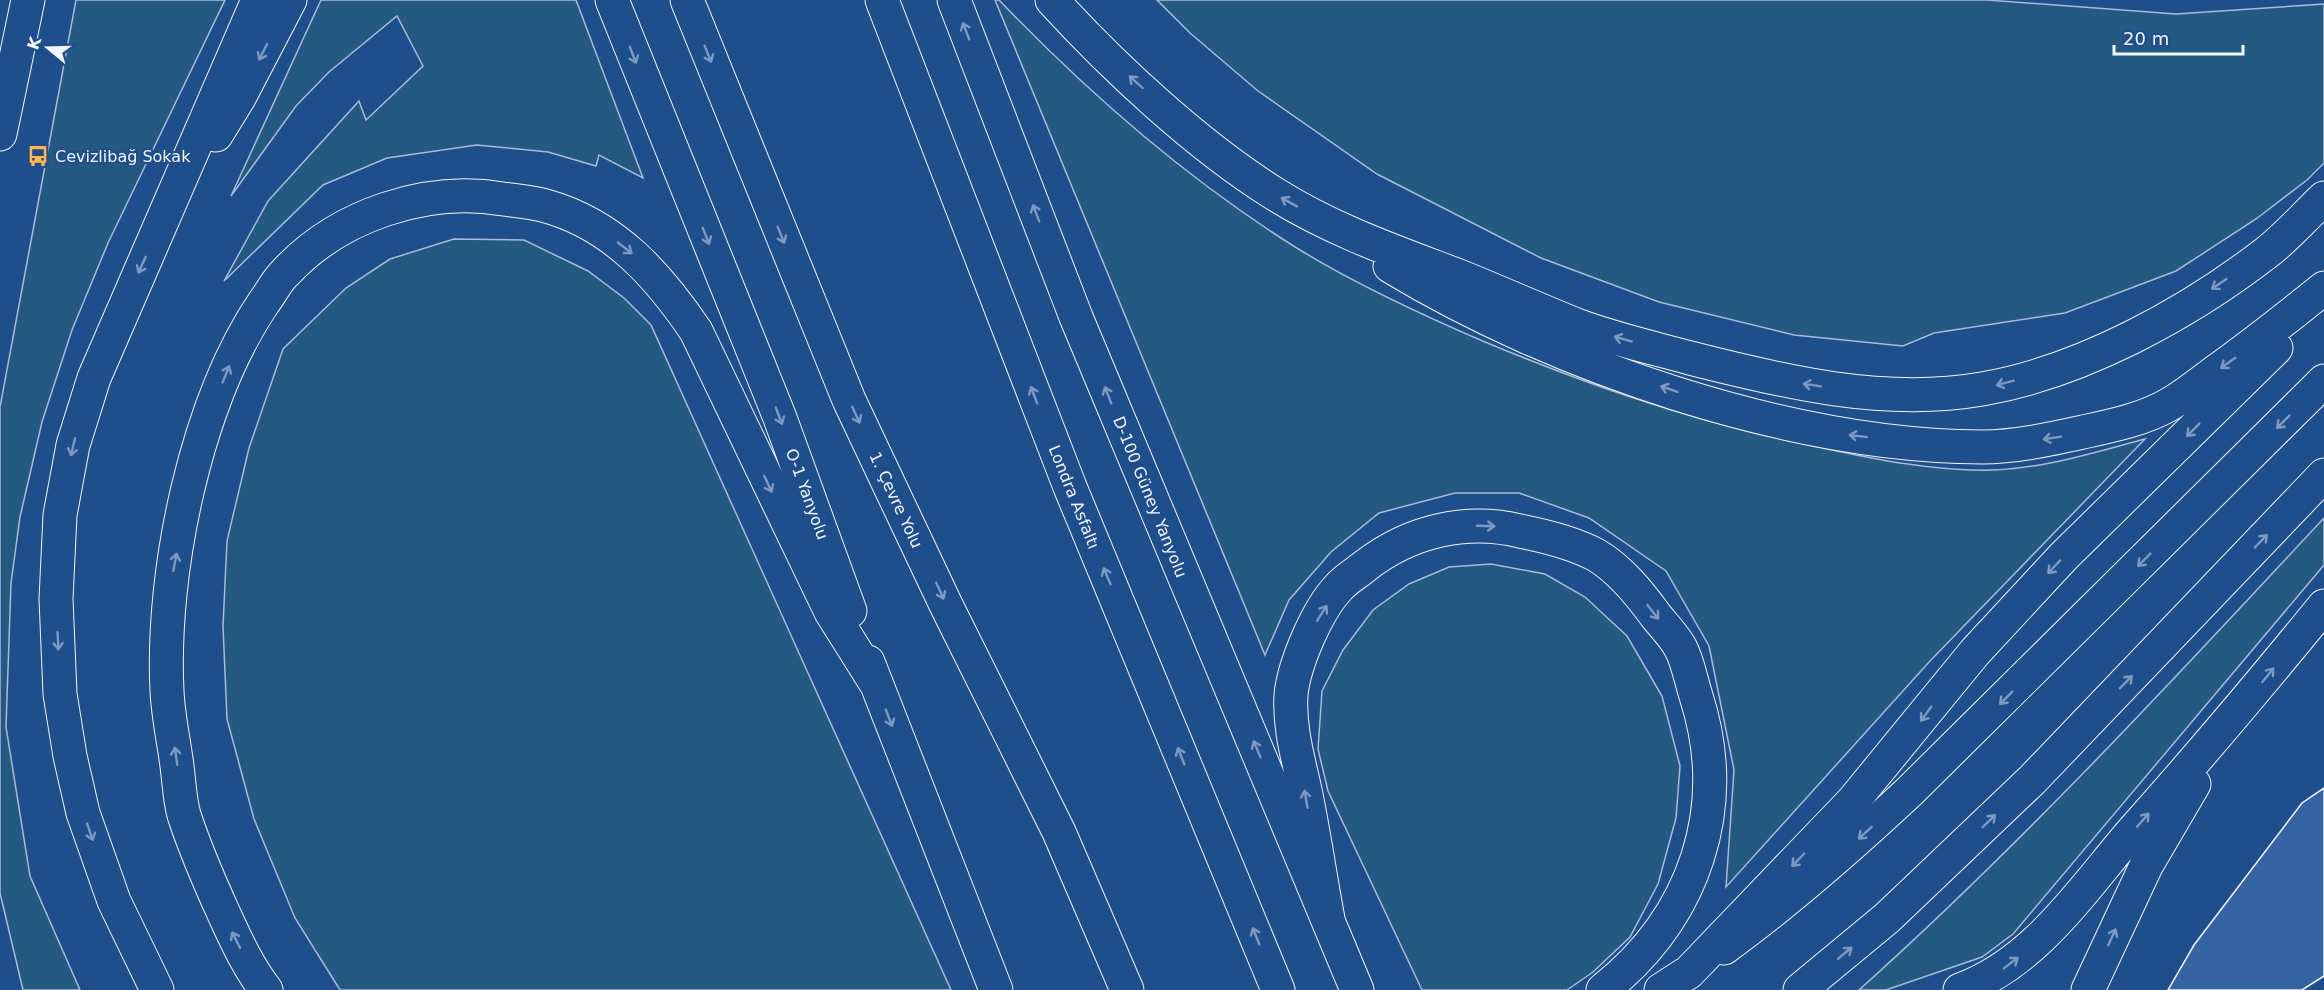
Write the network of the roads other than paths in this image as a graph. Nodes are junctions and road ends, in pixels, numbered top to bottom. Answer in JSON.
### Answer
{"nodes":[{"id":1,"x":28,"y":0,"type":"edge"},
{"id":2,"x":258,"y":0,"type":"edge"},
{"id":3,"x":290,"y":0,"type":"edge"},
{"id":4,"x":612,"y":0,"type":"edge"},
{"id":5,"x":687,"y":0,"type":"edge"},
{"id":6,"x":882,"y":0,"type":"edge"},
{"id":7,"x":954,"y":0,"type":"edge"},
{"id":8,"x":1052,"y":0,"type":"edge"},
{"id":9,"x":0,"y":134,"type":"edge"},
{"id":10,"x":2324,"y":198,"type":"edge"},
{"id":11,"x":166,"y":212,"type":"junction"},
{"id":12,"x":1340,"y":231,"type":"junction"},
{"id":13,"x":2324,"y":288,"type":"edge"},
{"id":14,"x":2324,"y":300,"type":"edge"},
{"id":15,"x":2324,"y":381,"type":"edge"},
{"id":16,"x":2324,"y":475,"type":"edge"},
{"id":17,"x":2324,"y":606,"type":"edge"},
{"id":18,"x":875,"y":682,"type":"junction"},
{"id":19,"x":2230,"y":720,"type":"junction"},
{"id":20,"x":1328,"y":919,"type":"junction"},
{"id":21,"x":1689,"y":972,"type":"junction"},
{"id":22,"x":157,"y":990,"type":"edge"},
{"id":23,"x":266,"y":990,"type":"edge"},
{"id":24,"x":996,"y":990,"type":"edge"},
{"id":25,"x":1127,"y":990,"type":"edge"},
{"id":26,"x":1278,"y":990,"type":"edge"},
{"id":27,"x":1357,"y":990,"type":"edge"},
{"id":28,"x":1603,"y":990,"type":"edge"},
{"id":29,"x":1661,"y":990,"type":"edge"},
{"id":30,"x":1800,"y":990,"type":"edge"},
{"id":31,"x":1960,"y":990,"type":"edge"},
{"id":32,"x":2088,"y":990,"type":"edge"}],
"edges":[{"from":1,"to":9,"type":"main road"},
{"from":2,"to":11,"type":"main road"},
{"from":3,"to":11,"type":"main road","one_way":true},
{"from":4,"to":18,"type":"main road","name":"O-1 Yanyolu","one_way":true},
{"from":5,"to":25,"type":"main road","name":"1. Çevre Yolu","one_way":true},
{"from":26,"to":6,"type":"main road","name":"Londra Asfaltı","one_way":true},
{"from":20,"to":7,"type":"main road","name":"D-100 Güney Yanyolu","one_way":true},
{"from":12,"to":8,"type":"main road","one_way":true},
{"from":10,"to":12,"type":"main road","one_way":true},
{"from":11,"to":22,"type":"main road","one_way":true},
{"from":13,"to":12,"type":"main road","one_way":true},
{"from":14,"to":21,"type":"main road","one_way":true},
{"from":15,"to":21,"type":"main road","one_way":true},
{"from":30,"to":16,"type":"main road","one_way":true},
{"from":19,"to":17,"type":"main road","one_way":true},
{"from":23,"to":18,"type":"main road","one_way":true},
{"from":18,"to":24,"type":"main road","name":"O-1 Yanyolu","one_way":true},
{"from":31,"to":19,"type":"main road","one_way":true},
{"from":32,"to":19,"type":"main road","one_way":true},
{"from":20,"to":27,"type":"main road","name":"D-100 Güney Yanyolu"},
{"from":20,"to":28,"type":"main road","one_way":true},
{"from":21,"to":29,"type":"main road"}]}
